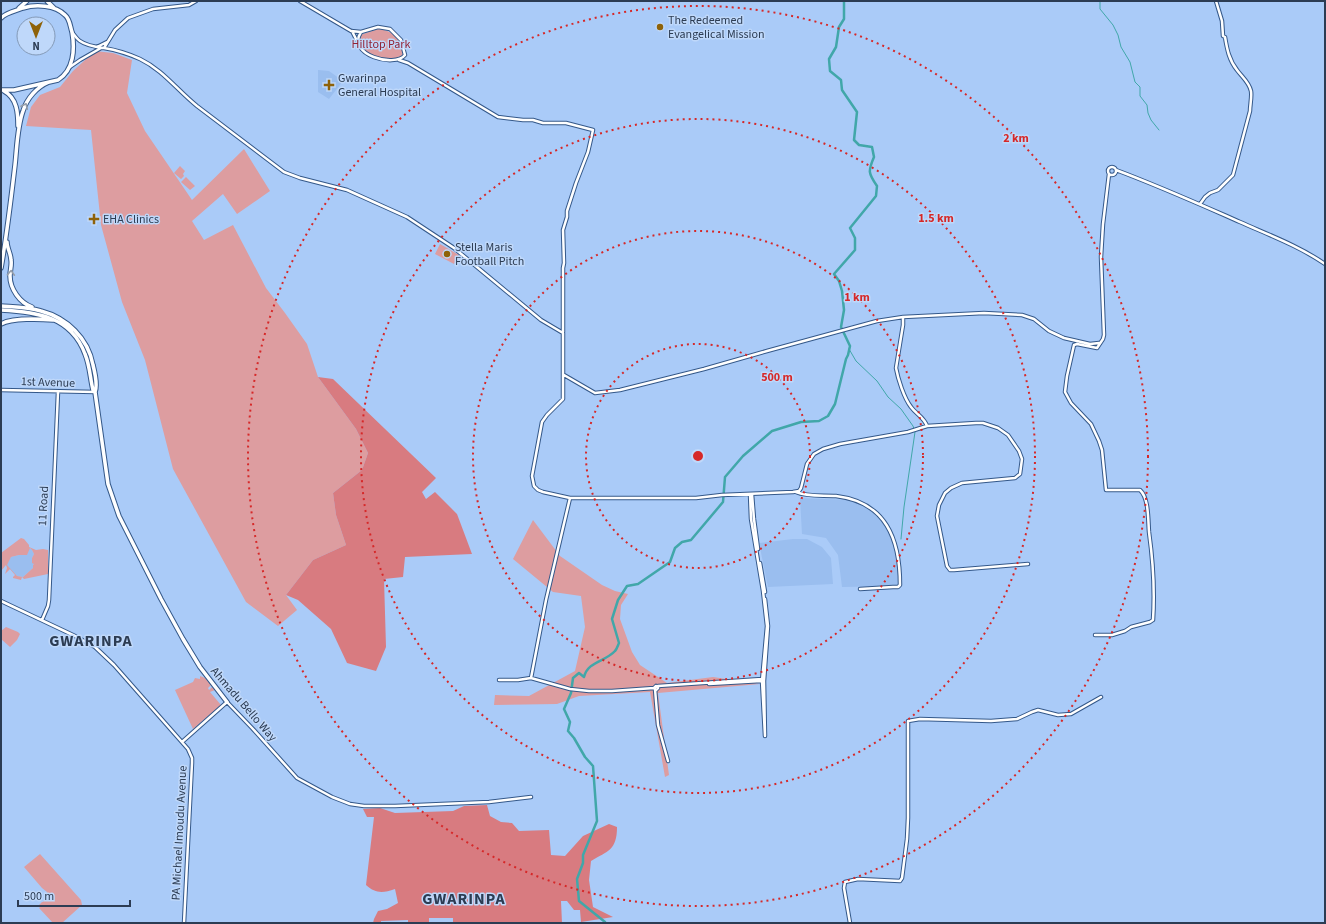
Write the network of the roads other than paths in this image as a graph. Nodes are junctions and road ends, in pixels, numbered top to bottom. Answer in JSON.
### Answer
{"nodes":[{"id":1,"x":27,"y":1,"type":"edge"},
{"id":2,"x":47,"y":1,"type":"edge"},
{"id":3,"x":196,"y":1,"type":"edge"},
{"id":4,"x":300,"y":1,"type":"edge"},
{"id":5,"x":1216,"y":1,"type":"edge"},
{"id":6,"x":57,"y":10,"type":"junction"},
{"id":7,"x":15,"y":11,"type":"junction"},
{"id":8,"x":1,"y":18,"type":"edge"},
{"id":9,"x":71,"y":30,"type":"junction"},
{"id":10,"x":351,"y":31,"type":"junction"},
{"id":11,"x":361,"y":32,"type":"junction"},
{"id":12,"x":109,"y":41,"type":"junction"},
{"id":13,"x":358,"y":43,"type":"junction"},
{"id":14,"x":97,"y":47,"type":"junction"},
{"id":15,"x":103,"y":48,"type":"junction"},
{"id":16,"x":404,"y":55,"type":"junction"},
{"id":17,"x":399,"y":60,"type":"junction"},
{"id":18,"x":408,"y":63,"type":"junction"},
{"id":19,"x":68,"y":69,"type":"junction"},
{"id":20,"x":49,"y":82,"type":"junction"},
{"id":21,"x":1,"y":90,"type":"edge"},
{"id":22,"x":18,"y":139,"type":"junction"},
{"id":23,"x":1116,"y":170,"type":"junction"},
{"id":24,"x":1109,"y":174,"type":"junction"},
{"id":25,"x":1200,"y":204,"type":"junction"},
{"id":26,"x":7,"y":227,"type":"junction"},
{"id":27,"x":6,"y":239,"type":"junction"},
{"id":28,"x":1,"y":252,"type":"edge"},
{"id":29,"x":1325,"y":264,"type":"edge"},
{"id":30,"x":1,"y":268,"type":"edge"},
{"id":31,"x":18,"y":297,"type":"junction"},
{"id":32,"x":22,"y":308,"type":"junction"},
{"id":33,"x":3,"y":309,"type":"edge"},
{"id":34,"x":41,"y":311,"type":"junction"},
{"id":35,"x":29,"y":312,"type":"junction"},
{"id":36,"x":903,"y":317,"type":"junction"},
{"id":37,"x":25,"y":320,"type":"junction"},
{"id":38,"x":57,"y":321,"type":"junction"},
{"id":39,"x":1,"y":324,"type":"edge"},
{"id":40,"x":564,"y":333,"type":"junction"},
{"id":41,"x":1099,"y":343,"type":"junction"},
{"id":42,"x":564,"y":375,"type":"junction"},
{"id":43,"x":1,"y":390,"type":"edge"},
{"id":44,"x":58,"y":392,"type":"junction"},
{"id":45,"x":95,"y":392,"type":"junction"},
{"id":46,"x":927,"y":426,"type":"junction"},
{"id":47,"x":800,"y":490,"type":"junction"},
{"id":48,"x":796,"y":492,"type":"junction"},
{"id":49,"x":800,"y":493,"type":"junction"},
{"id":50,"x":751,"y":494,"type":"junction"},
{"id":51,"x":570,"y":498,"type":"junction"},
{"id":52,"x":1028,"y":564,"type":"dead end"},
{"id":53,"x":860,"y":589,"type":"dead end"},
{"id":54,"x":1,"y":601,"type":"edge"},
{"id":55,"x":42,"y":620,"type":"junction"},
{"id":56,"x":1094,"y":635,"type":"dead end"},
{"id":57,"x":531,"y":678,"type":"junction"},
{"id":58,"x":499,"y":680,"type":"dead end"},
{"id":59,"x":763,"y":680,"type":"junction"},
{"id":60,"x":656,"y":688,"type":"junction"},
{"id":61,"x":1101,"y":697,"type":"dead end"},
{"id":62,"x":227,"y":702,"type":"junction"},
{"id":63,"x":182,"y":742,"type":"junction"},
{"id":64,"x":668,"y":761,"type":"dead end"},
{"id":65,"x":531,"y":797,"type":"dead end"},
{"id":66,"x":184,"y":923,"type":"edge"},
{"id":67,"x":850,"y":923,"type":"edge"}],
"edges":[{"from":1,"to":7,"type":"main road"},
{"from":2,"to":6,"type":"main road"},
{"from":3,"to":12,"type":"street"},
{"from":4,"to":10,"type":"street"},
{"from":5,"to":25,"type":"street"},
{"from":6,"to":7,"type":"main road"},
{"from":6,"to":9,"type":"main road"},
{"from":7,"to":8,"type":"main road"},
{"from":9,"to":14,"type":"street"},
{"from":9,"to":19,"type":"main road"},
{"from":10,"to":11,"type":"street"},
{"from":10,"to":13,"type":"street"},
{"from":11,"to":13,"type":"street"},
{"from":11,"to":16,"type":"street"},
{"from":12,"to":14,"type":"street"},
{"from":12,"to":15,"type":"street"},
{"from":13,"to":17,"type":"street"},
{"from":14,"to":15,"type":"street"},
{"from":15,"to":19,"type":"street"},
{"from":15,"to":40,"type":"street"},
{"from":16,"to":17,"type":"street"},
{"from":16,"to":18,"type":"street"},
{"from":17,"to":18,"type":"street"},
{"from":18,"to":40,"type":"street"},
{"from":19,"to":20,"type":"main road"},
{"from":20,"to":21,"type":"main road"},
{"from":22,"to":20,"type":"main road","one_way":true},
{"from":21,"to":22,"type":"main road"},
{"from":22,"to":26,"type":"main road"},
{"from":23,"to":24,"type":"street"},
{"from":23,"to":24,"type":"street"},
{"from":23,"to":25,"type":"street"},
{"from":24,"to":41,"type":"street"},
{"from":25,"to":29,"type":"street"},
{"from":26,"to":27,"type":"main road"},
{"from":31,"to":26,"type":"main road","one_way":true},
{"from":27,"to":28,"type":"main road"},
{"from":27,"to":30,"type":"main road"},
{"from":31,"to":32,"type":"main road"},
{"from":31,"to":34,"type":"main road"},
{"from":32,"to":33,"type":"main road","name":"Ahmadu Bello Way"},
{"from":32,"to":34,"type":"main road","name":"Ahmadu Bello Way"},
{"from":32,"to":35,"type":"main road"},
{"from":33,"to":35,"type":"main road","name":"Ahmadu Bello Way"},
{"from":34,"to":45,"type":"main road","name":"Ahmadu Bello Way"},
{"from":35,"to":37,"type":"main road"},
{"from":35,"to":38,"type":"main road","name":"Ahmadu Bello Way"},
{"from":36,"to":41,"type":"street"},
{"from":36,"to":42,"type":"street"},
{"from":36,"to":46,"type":"street"},
{"from":37,"to":38,"type":"main road"},
{"from":37,"to":39,"type":"main road"},
{"from":38,"to":45,"type":"main road","name":"Ahmadu Bello Way"},
{"from":40,"to":42,"type":"street"},
{"from":41,"to":56,"type":"street"},
{"from":42,"to":51,"type":"street"},
{"from":43,"to":44,"type":"street","name":"1st Avenue"},
{"from":44,"to":45,"type":"street","name":"1st Avenue"},
{"from":44,"to":55,"type":"street","name":"11 Road"},
{"from":45,"to":62,"type":"main road","name":"Ahmadu Bello Way"},
{"from":46,"to":47,"type":"street"},
{"from":46,"to":52,"type":"street"},
{"from":47,"to":48,"type":"street"},
{"from":47,"to":49,"type":"street"},
{"from":48,"to":49,"type":"street"},
{"from":48,"to":50,"type":"street"},
{"from":49,"to":53,"type":"street"},
{"from":50,"to":51,"type":"street"},
{"from":50,"to":59,"type":"street"},
{"from":51,"to":57,"type":"street"},
{"from":54,"to":55,"type":"street","name":"PA Michael Imoudu Avenue"},
{"from":55,"to":63,"type":"street","name":"PA Michael Imoudu Avenue"},
{"from":57,"to":58,"type":"street"},
{"from":57,"to":60,"type":"street"},
{"from":59,"to":59,"type":"street"},
{"from":59,"to":60,"type":"street"},
{"from":60,"to":64,"type":"street"},
{"from":61,"to":67,"type":"street"},
{"from":62,"to":63,"type":"street"},
{"from":62,"to":65,"type":"street","name":"Ahmadu Bello Way"},
{"from":63,"to":66,"type":"street","name":"PA Michael Imoudu Avenue"}]}
